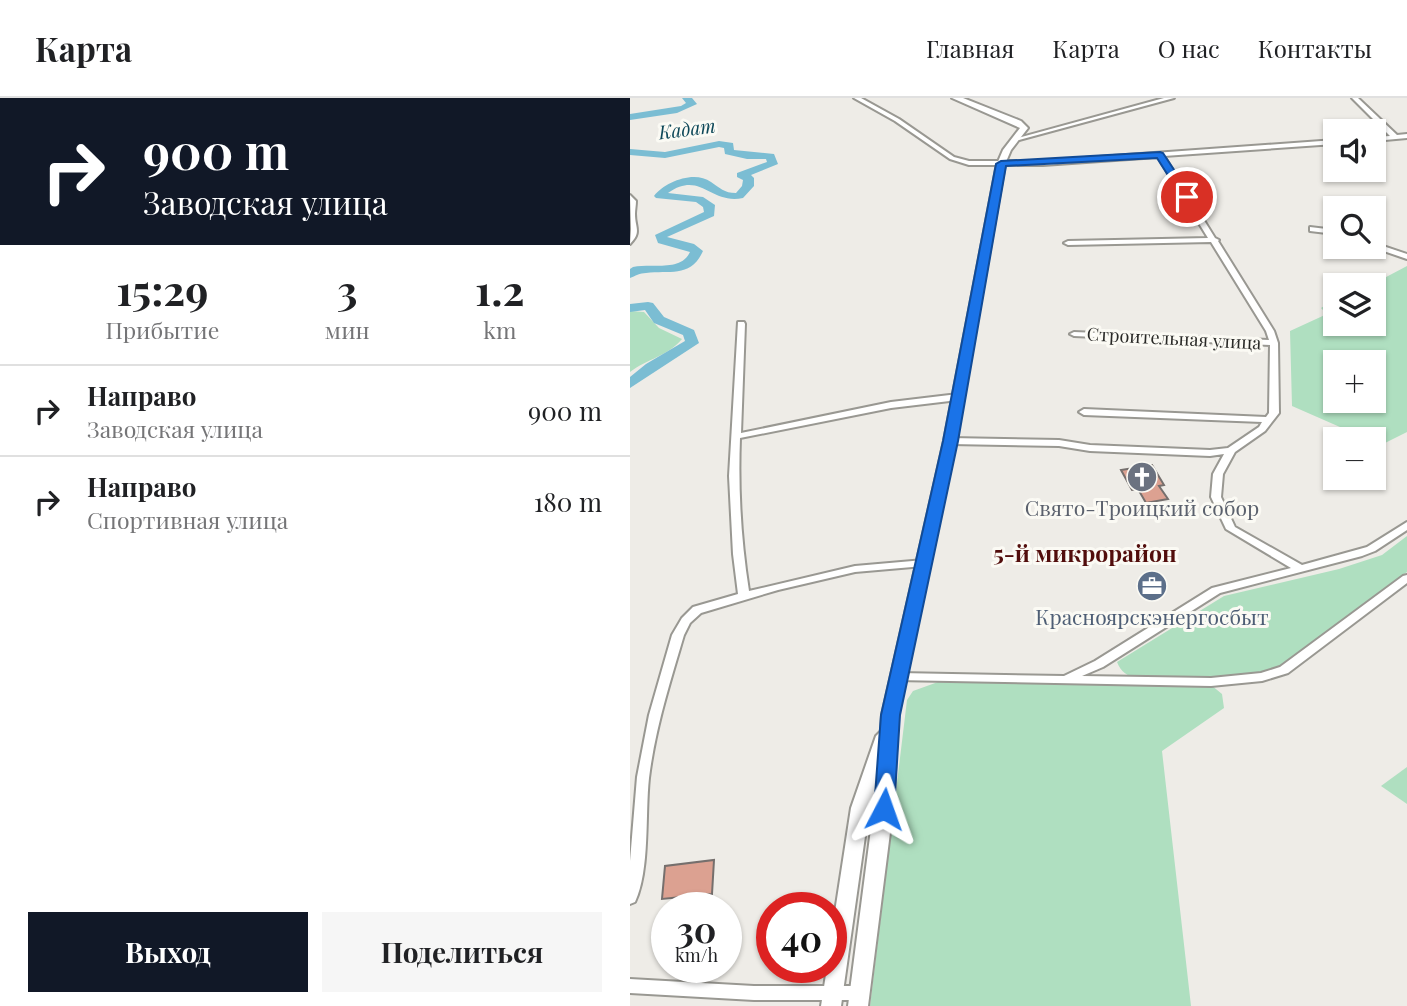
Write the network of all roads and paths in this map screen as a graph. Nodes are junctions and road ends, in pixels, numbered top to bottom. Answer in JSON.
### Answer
{"nodes":[{"id":1,"x":857,"y":98,"type":"edge"},
{"id":2,"x":957,"y":98,"type":"edge"},
{"id":3,"x":1171,"y":98,"type":"edge"},
{"id":4,"x":1355,"y":98,"type":"edge"},
{"id":5,"x":1045,"y":130,"type":"junction"},
{"id":6,"x":1020,"y":133,"type":"junction"},
{"id":7,"x":1407,"y":136,"type":"edge"},
{"id":8,"x":1395,"y":137,"type":"junction"},
{"id":9,"x":1386,"y":138,"type":"edge"},
{"id":10,"x":1323,"y":143,"type":"edge"},
{"id":11,"x":1160,"y":155,"type":"junction"},
{"id":12,"x":1001,"y":164,"type":"junction"},
{"id":13,"x":630,"y":197,"type":"edge"},
{"id":14,"x":1314,"y":229,"type":"dead end"},
{"id":15,"x":1323,"y":230,"type":"edge"},
{"id":16,"x":1215,"y":240,"type":"junction"},
{"id":17,"x":630,"y":242,"type":"edge"},
{"id":18,"x":1068,"y":243,"type":"dead end"},
{"id":19,"x":1386,"y":249,"type":"edge"},
{"id":20,"x":1407,"y":257,"type":"edge"},
{"id":21,"x":741,"y":324,"type":"dead end"},
{"id":22,"x":1074,"y":334,"type":"dead end"},
{"id":23,"x":1274,"y":343,"type":"junction"},
{"id":24,"x":958,"y":397,"type":"junction"},
{"id":25,"x":1083,"y":412,"type":"dead end"},
{"id":26,"x":1270,"y":420,"type":"junction"},
{"id":27,"x":738,"y":436,"type":"junction"},
{"id":28,"x":950,"y":441,"type":"junction"},
{"id":29,"x":1231,"y":450,"type":"junction"},
{"id":30,"x":1407,"y":525,"type":"edge"},
{"id":31,"x":924,"y":563,"type":"junction"},
{"id":32,"x":1300,"y":568,"type":"junction"},
{"id":33,"x":1407,"y":578,"type":"edge"},
{"id":34,"x":744,"y":595,"type":"junction"},
{"id":35,"x":1110,"y":657,"type":"junction"},
{"id":36,"x":900,"y":677,"type":"junction"},
{"id":37,"x":1065,"y":679,"type":"junction"},
{"id":38,"x":1127,"y":680,"type":"junction"},
{"id":39,"x":890,"y":715,"type":"junction"},
{"id":40,"x":630,"y":898,"type":"edge"},
{"id":41,"x":630,"y":986,"type":"edge"},
{"id":42,"x":832,"y":1000,"type":"edge"},
{"id":43,"x":859,"y":1000,"type":"edge"}],
"edges":[{"from":1,"to":12,"type":"street"},
{"from":2,"to":6,"type":"street"},
{"from":3,"to":5,"type":"street"},
{"from":4,"to":8,"type":"street"},
{"from":5,"to":6,"type":"street"},
{"from":5,"to":6,"type":"street"},
{"from":6,"to":12,"type":"street"},
{"from":7,"to":8,"type":"street"},
{"from":8,"to":9,"type":"street"},
{"from":10,"to":11,"type":"street"},
{"from":11,"to":12,"type":"street"},
{"from":11,"to":16,"type":"street"},
{"from":12,"to":24,"type":"street"},
{"from":13,"to":17,"type":"street"},
{"from":14,"to":15,"type":"street"},
{"from":16,"to":18,"type":"street"},
{"from":16,"to":23,"type":"street"},
{"from":19,"to":20,"type":"street"},
{"from":21,"to":27,"type":"street"},
{"from":22,"to":23,"type":"street","name":"Строительная улица"},
{"from":23,"to":26,"type":"street"},
{"from":24,"to":27,"type":"street"},
{"from":24,"to":28,"type":"street"},
{"from":25,"to":26,"type":"street"},
{"from":26,"to":29,"type":"street"},
{"from":27,"to":34,"type":"street"},
{"from":28,"to":29,"type":"street"},
{"from":28,"to":31,"type":"street"},
{"from":29,"to":32,"type":"street"},
{"from":30,"to":32,"type":"street"},
{"from":31,"to":34,"type":"street"},
{"from":31,"to":36,"type":"street"},
{"from":32,"to":35,"type":"street"},
{"from":33,"to":38,"type":"street"},
{"from":34,"to":40,"type":"street"},
{"from":35,"to":37,"type":"street"},
{"from":35,"to":38,"type":"street"},
{"from":36,"to":37,"type":"street"},
{"from":36,"to":39,"type":"street"},
{"from":37,"to":38,"type":"street"},
{"from":39,"to":42,"type":"street"},
{"from":39,"to":43,"type":"street"},
{"from":41,"to":42,"type":"street"},
{"from":42,"to":43,"type":"street"}]}
